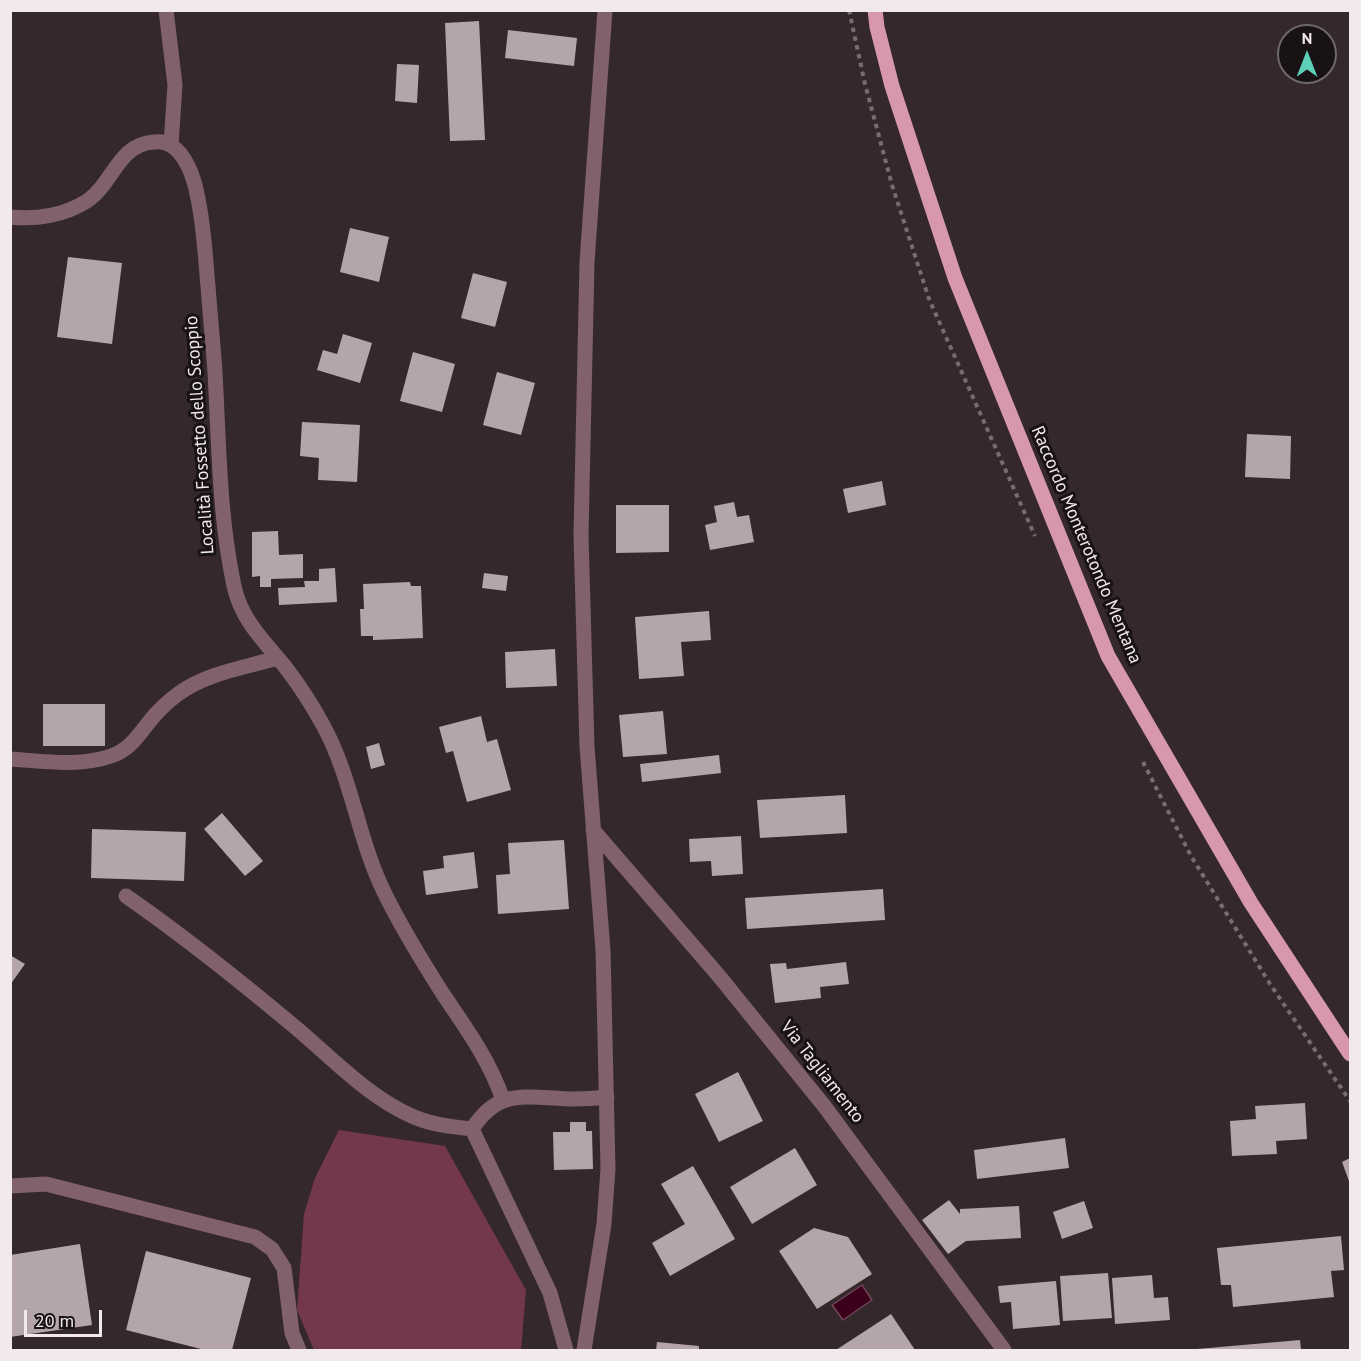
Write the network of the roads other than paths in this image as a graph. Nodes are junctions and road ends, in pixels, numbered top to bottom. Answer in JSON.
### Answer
{"nodes":[{"id":1,"x":166,"y":10,"type":"edge"},
{"id":2,"x":875,"y":10,"type":"edge"},
{"id":3,"x":604,"y":11,"type":"edge"},
{"id":4,"x":171,"y":145,"type":"junction"},
{"id":5,"x":10,"y":217,"type":"edge"},
{"id":6,"x":277,"y":658,"type":"junction"},
{"id":7,"x":10,"y":759,"type":"edge"},
{"id":8,"x":593,"y":830,"type":"junction"},
{"id":9,"x":126,"y":896,"type":"dead end"},
{"id":10,"x":1350,"y":1054,"type":"edge"},
{"id":11,"x":608,"y":1097,"type":"junction"},
{"id":12,"x":503,"y":1100,"type":"junction"},
{"id":13,"x":472,"y":1129,"type":"junction"},
{"id":14,"x":10,"y":1186,"type":"edge"},
{"id":15,"x":299,"y":1350,"type":"edge"},
{"id":16,"x":566,"y":1350,"type":"edge"},
{"id":17,"x":584,"y":1350,"type":"edge"},
{"id":18,"x":1004,"y":1350,"type":"edge"}],
"edges":[{"from":1,"to":4,"type":"street"},
{"from":2,"to":10,"type":"main road","name":"Raccordo Monterotondo Mentana"},
{"from":3,"to":8,"type":"street"},
{"from":4,"to":5,"type":"street"},
{"from":4,"to":6,"type":"street","name":"Località Fossetto dello Scoppio"},
{"from":6,"to":7,"type":"street"},
{"from":6,"to":12,"type":"street","name":"Località Fossetto dello Scoppio"},
{"from":8,"to":11,"type":"street"},
{"from":8,"to":18,"type":"street","name":"Via Tagliamento"},
{"from":9,"to":13,"type":"street"},
{"from":11,"to":12,"type":"street"},
{"from":11,"to":17,"type":"street"},
{"from":12,"to":13,"type":"street"},
{"from":13,"to":16,"type":"street"},
{"from":14,"to":15,"type":"street"}]}
